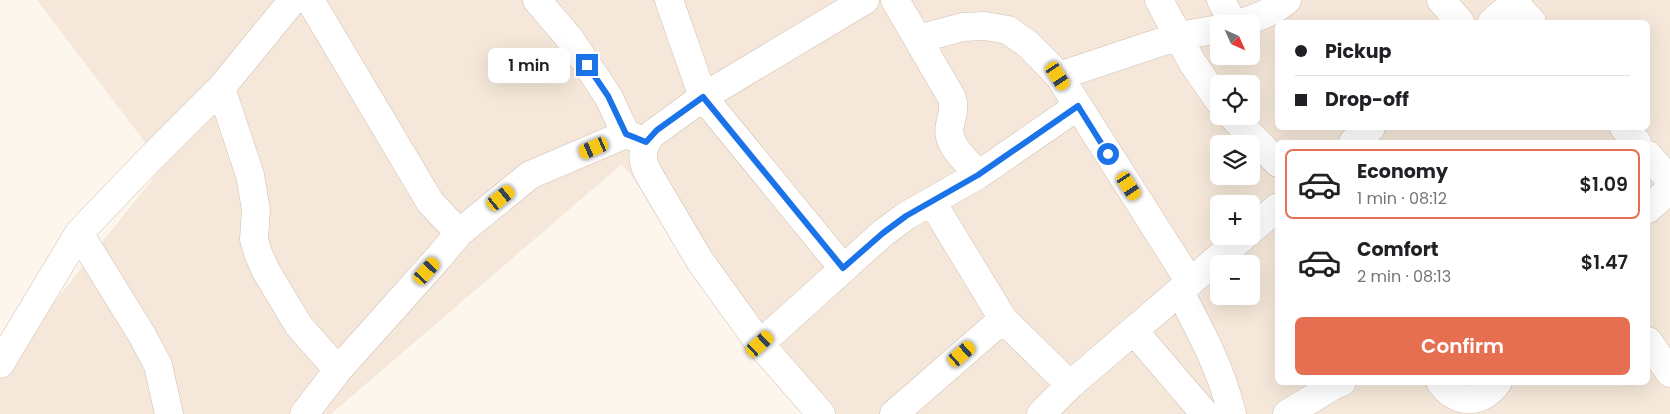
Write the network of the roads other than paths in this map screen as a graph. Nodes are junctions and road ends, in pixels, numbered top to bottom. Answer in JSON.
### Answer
{"nodes":[{"id":1,"x":294,"y":0,"type":"edge"},
{"id":2,"x":310,"y":0,"type":"edge"},
{"id":3,"x":537,"y":0,"type":"edge"},
{"id":4,"x":669,"y":0,"type":"edge"},
{"id":5,"x":865,"y":0,"type":"edge"},
{"id":6,"x":895,"y":0,"type":"edge"},
{"id":7,"x":1159,"y":0,"type":"edge"},
{"id":8,"x":1221,"y":0,"type":"edge"},
{"id":9,"x":1287,"y":0,"type":"edge"},
{"id":10,"x":1441,"y":0,"type":"edge"},
{"id":11,"x":1519,"y":6,"type":"edge"},
{"id":12,"x":1228,"y":15,"type":"edge"},
{"id":13,"x":1260,"y":16,"type":"edge"},
{"id":14,"x":1458,"y":20,"type":"edge"},
{"id":15,"x":1495,"y":20,"type":"edge"},
{"id":16,"x":1210,"y":31,"type":"edge"},
{"id":17,"x":1178,"y":36,"type":"junction"},
{"id":18,"x":918,"y":38,"type":"junction"},
{"id":19,"x":1058,"y":76,"type":"junction"},
{"id":20,"x":221,"y":88,"type":"junction"},
{"id":21,"x":1210,"y":88,"type":"edge"},
{"id":22,"x":703,"y":97,"type":"junction"},
{"id":23,"x":1078,"y":106,"type":"junction"},
{"id":24,"x":1241,"y":125,"type":"edge"},
{"id":25,"x":1626,"y":130,"type":"edge"},
{"id":26,"x":636,"y":138,"type":"junction"},
{"id":27,"x":1635,"y":140,"type":"edge"},
{"id":28,"x":1650,"y":156,"type":"edge"},
{"id":29,"x":1275,"y":160,"type":"edge"},
{"id":30,"x":978,"y":175,"type":"junction"},
{"id":31,"x":1670,"y":180,"type":"edge"},
{"id":32,"x":1670,"y":189,"type":"edge"},
{"id":33,"x":932,"y":202,"type":"junction"},
{"id":34,"x":1650,"y":207,"type":"edge"},
{"id":35,"x":1275,"y":210,"type":"edge"},
{"id":36,"x":1260,"y":222,"type":"edge"},
{"id":37,"x":79,"y":233,"type":"junction"},
{"id":38,"x":458,"y":233,"type":"junction"},
{"id":39,"x":1234,"y":245,"type":"edge"},
{"id":40,"x":843,"y":268,"type":"junction"},
{"id":41,"x":1185,"y":287,"type":"junction"},
{"id":42,"x":1003,"y":319,"type":"junction"},
{"id":43,"x":1134,"y":331,"type":"junction"},
{"id":44,"x":760,"y":344,"type":"junction"},
{"id":45,"x":1650,"y":344,"type":"edge"},
{"id":46,"x":0,"y":364,"type":"edge"},
{"id":47,"x":338,"y":370,"type":"junction"},
{"id":48,"x":1670,"y":373,"type":"edge"},
{"id":49,"x":1070,"y":385,"type":"junction"},
{"id":50,"x":1335,"y":385,"type":"edge"},
{"id":51,"x":1496,"y":385,"type":"edge"},
{"id":52,"x":1457,"y":398,"type":"edge"},
{"id":53,"x":169,"y":414,"type":"edge"},
{"id":54,"x":304,"y":414,"type":"edge"},
{"id":55,"x":822,"y":414,"type":"edge"},
{"id":56,"x":894,"y":414,"type":"edge"},
{"id":57,"x":1041,"y":414,"type":"edge"},
{"id":58,"x":1205,"y":414,"type":"edge"},
{"id":59,"x":1232,"y":414,"type":"edge"},
{"id":60,"x":1287,"y":414,"type":"edge"},
{"id":61,"x":1497,"y":414,"type":"edge"}],
"edges":[{"from":1,"to":20,"type":"street"},
{"from":2,"to":38,"type":"street"},
{"from":3,"to":26,"type":"street"},
{"from":4,"to":22,"type":"street"},
{"from":5,"to":22,"type":"street"},
{"from":6,"to":18,"type":"street"},
{"from":7,"to":17,"type":"street"},
{"from":8,"to":12,"type":"street"},
{"from":9,"to":13,"type":"street"},
{"from":10,"to":14,"type":"street"},
{"from":11,"to":15,"type":"street"},
{"from":16,"to":17,"type":"street"},
{"from":17,"to":19,"type":"street"},
{"from":17,"to":21,"type":"street"},
{"from":18,"to":19,"type":"street"},
{"from":18,"to":30,"type":"street"},
{"from":19,"to":23,"type":"street"},
{"from":20,"to":37,"type":"street"},
{"from":20,"to":47,"type":"street"},
{"from":22,"to":26,"type":"street"},
{"from":22,"to":40,"type":"street"},
{"from":23,"to":30,"type":"street"},
{"from":23,"to":41,"type":"street"},
{"from":24,"to":29,"type":"street"},
{"from":25,"to":27,"type":"street"},
{"from":26,"to":38,"type":"street"},
{"from":26,"to":44,"type":"street"},
{"from":28,"to":31,"type":"street"},
{"from":30,"to":33,"type":"street"},
{"from":32,"to":34,"type":"street"},
{"from":33,"to":40,"type":"street"},
{"from":33,"to":42,"type":"street"},
{"from":35,"to":36,"type":"street"},
{"from":37,"to":46,"type":"street"},
{"from":37,"to":53,"type":"street"},
{"from":38,"to":47,"type":"street"},
{"from":39,"to":41,"type":"street"},
{"from":40,"to":44,"type":"street"},
{"from":41,"to":43,"type":"street"},
{"from":41,"to":59,"type":"street"},
{"from":42,"to":49,"type":"street"},
{"from":42,"to":56,"type":"street"},
{"from":43,"to":49,"type":"street"},
{"from":43,"to":58,"type":"street"},
{"from":44,"to":55,"type":"street"},
{"from":45,"to":48,"type":"street"},
{"from":47,"to":54,"type":"street"},
{"from":49,"to":57,"type":"street"},
{"from":50,"to":60,"type":"street"},
{"from":51,"to":52,"type":"street"},
{"from":52,"to":61,"type":"street"}]}
